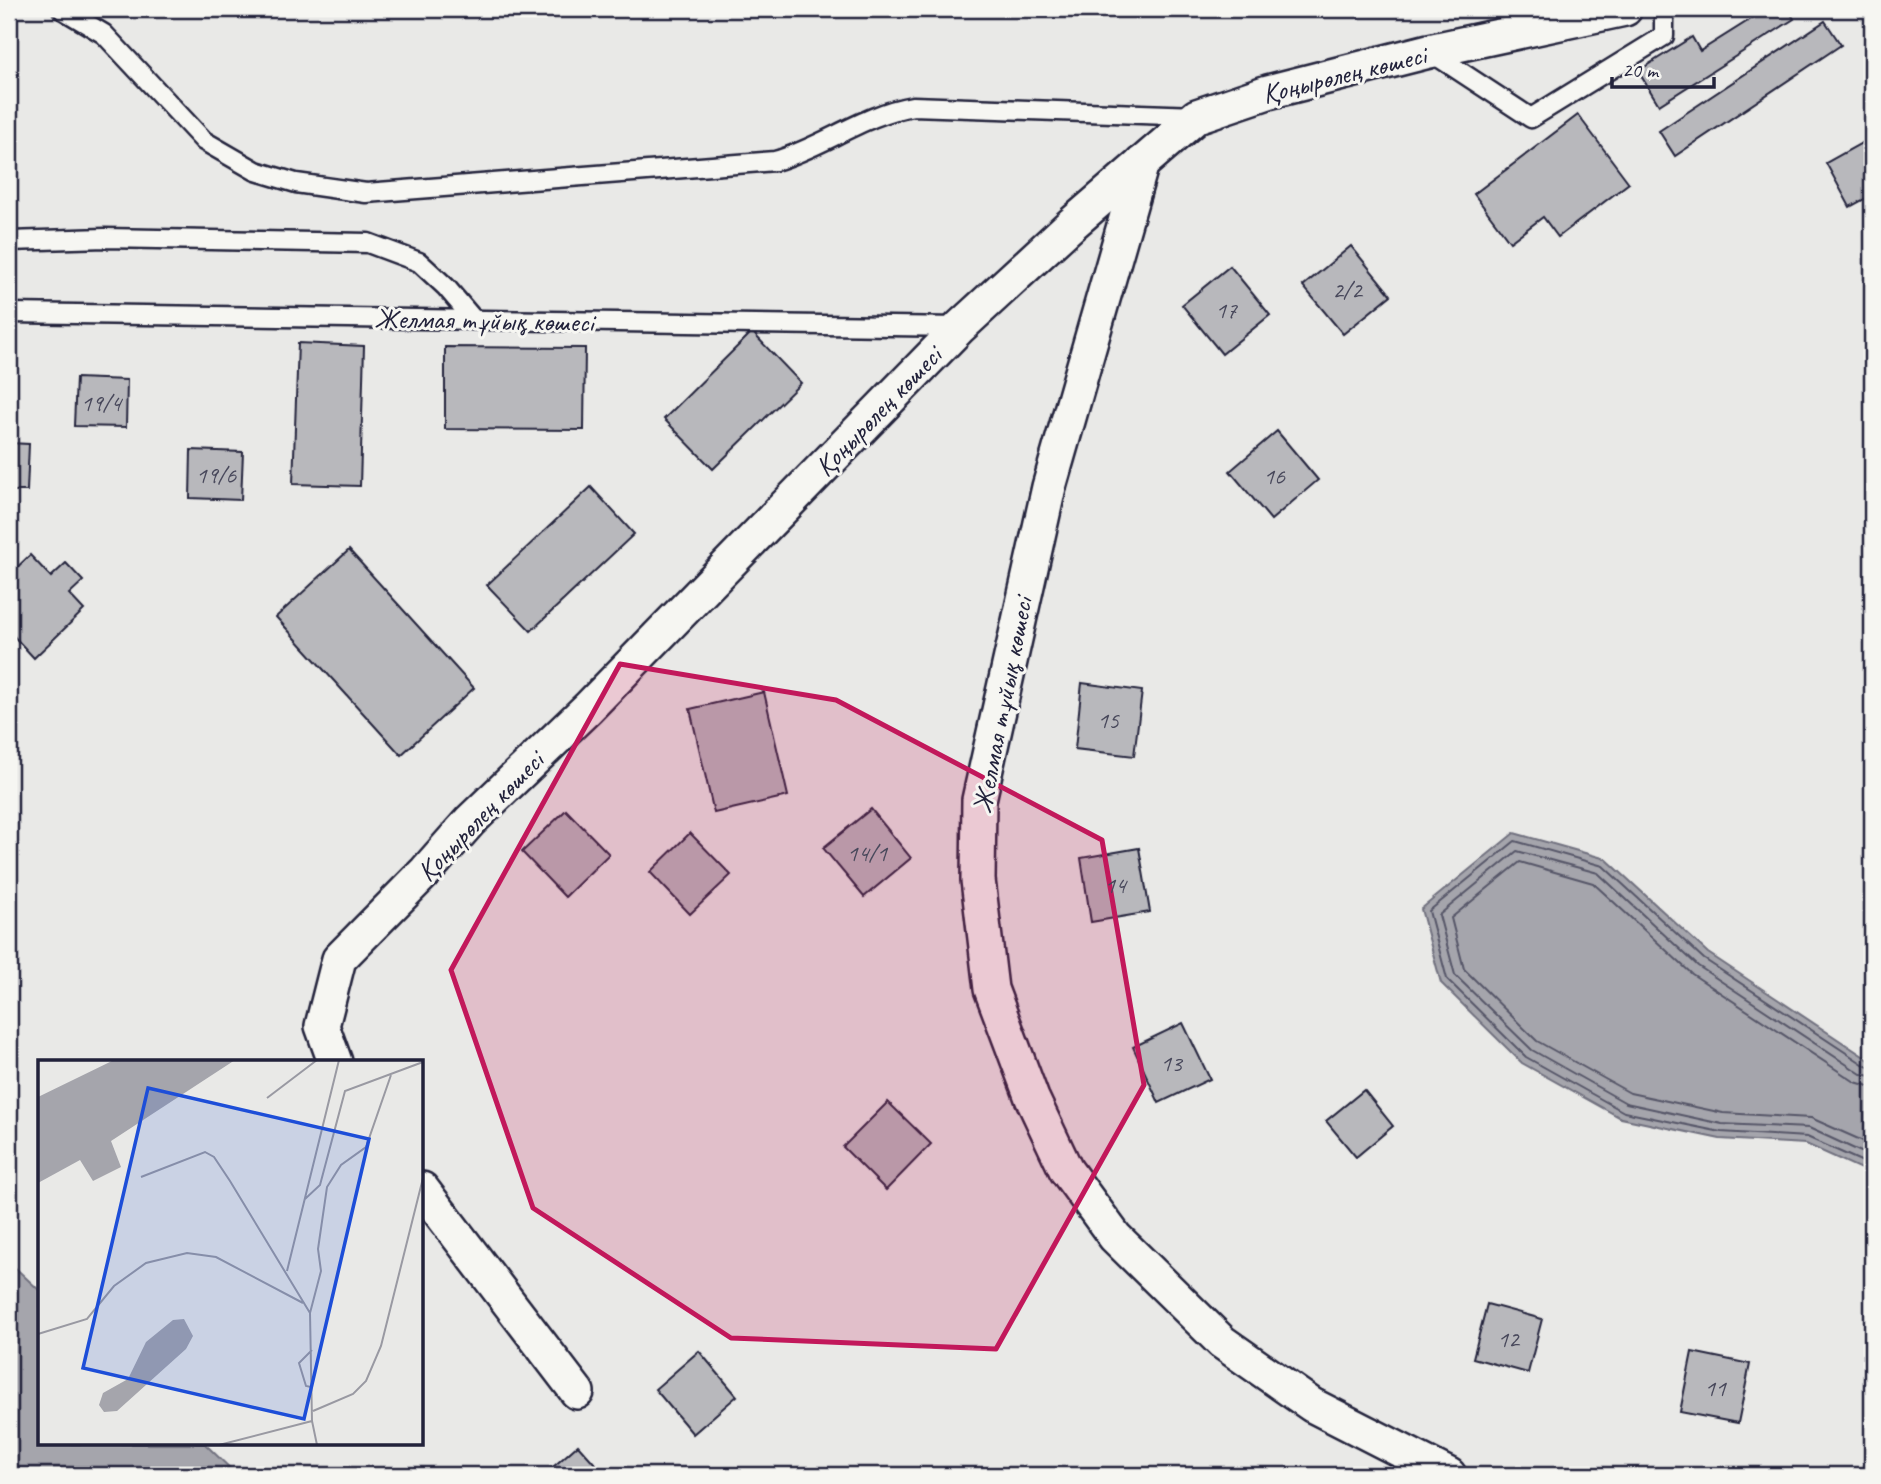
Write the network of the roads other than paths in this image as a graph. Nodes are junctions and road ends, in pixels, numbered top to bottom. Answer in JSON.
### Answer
{"nodes":[{"id":1,"x":62,"y":9,"type":"edge"},
{"id":2,"x":1625,"y":9,"type":"edge"},
{"id":3,"x":1664,"y":9,"type":"edge"},
{"id":4,"x":1429,"y":51,"type":"junction"},
{"id":5,"x":1197,"y":116,"type":"junction"},
{"id":6,"x":1142,"y":163,"type":"junction"},
{"id":7,"x":9,"y":241,"type":"edge"},
{"id":8,"x":9,"y":313,"type":"edge"},
{"id":9,"x":474,"y":320,"type":"junction"},
{"id":10,"x":960,"y":327,"type":"junction"},
{"id":11,"x":334,"y":1060,"type":"edge"},
{"id":12,"x":424,"y":1192,"type":"edge"},
{"id":13,"x":577,"y":1392,"type":"dead end"},
{"id":14,"x":1449,"y":1475,"type":"edge"}],
"edges":[{"from":1,"to":5,"type":"lane"},
{"from":2,"to":4,"type":"street","name":"Қоңырөлең көшесі"},
{"from":3,"to":4,"type":"lane"},
{"from":4,"to":5,"type":"street","name":"Қоңырөлең көшесі"},
{"from":5,"to":6,"type":"street","name":"Қоңырөлең көшесі"},
{"from":6,"to":10,"type":"street","name":"Қоңырөлең көшесі"},
{"from":6,"to":14,"type":"street","name":"Желмая тұйық көшесі"},
{"from":7,"to":9,"type":"lane"},
{"from":8,"to":9,"type":"lane","name":"Желмая тұйық көшесі"},
{"from":9,"to":10,"type":"lane","name":"Желмая тұйық көшесі"},
{"from":10,"to":11,"type":"street","name":"Қоңырөлең көшесі"},
{"from":12,"to":13,"type":"street"}]}
